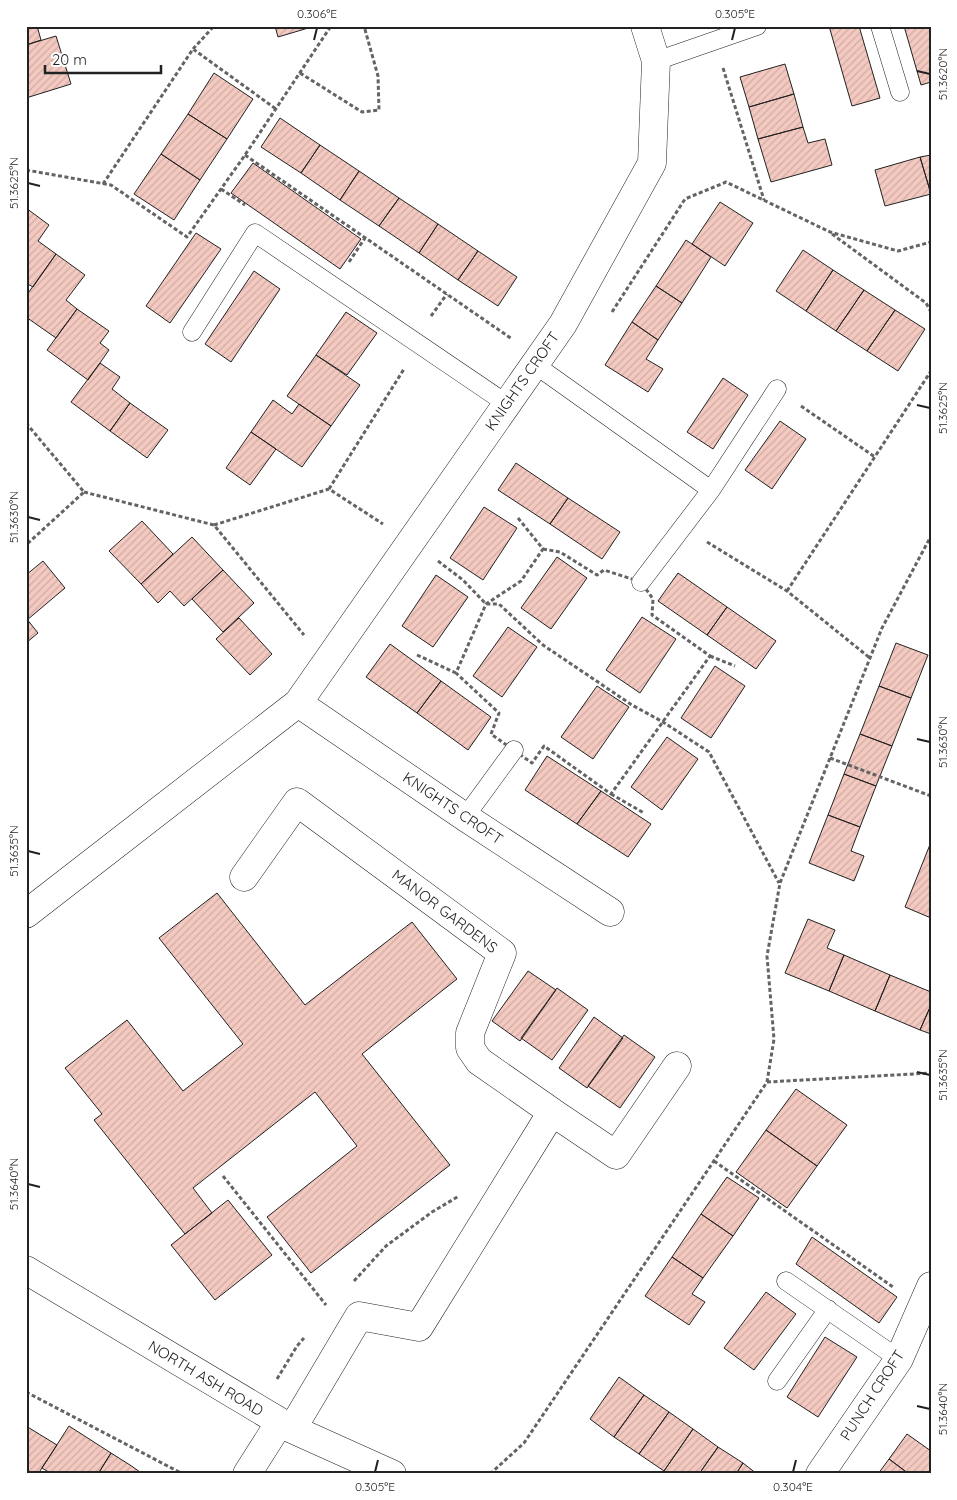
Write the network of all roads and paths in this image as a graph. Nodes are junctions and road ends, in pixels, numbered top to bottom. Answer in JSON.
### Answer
{"nodes":[{"id":1,"x":214,"y":26,"type":"edge"},
{"id":2,"x":331,"y":26,"type":"edge"},
{"id":3,"x":364,"y":26,"type":"edge"},
{"id":4,"x":646,"y":26,"type":"edge"},
{"id":5,"x":757,"y":26,"type":"edge"},
{"id":6,"x":880,"y":26,"type":"edge"},
{"id":7,"x":715,"y":41,"type":"junction"},
{"id":8,"x":193,"y":49,"type":"junction"},
{"id":9,"x":656,"y":61,"type":"junction"},
{"id":10,"x":300,"y":73,"type":"junction"},
{"id":11,"x":900,"y":92,"type":"dead end"},
{"id":12,"x":276,"y":109,"type":"junction"},
{"id":13,"x":245,"y":155,"type":"junction"},
{"id":14,"x":26,"y":170,"type":"edge"},
{"id":15,"x":103,"y":184,"type":"junction"},
{"id":16,"x":764,"y":200,"type":"junction"},
{"id":17,"x":830,"y":232,"type":"junction"},
{"id":18,"x":931,"y":242,"type":"edge"},
{"id":19,"x":931,"y":312,"type":"edge"},
{"id":20,"x":611,"y":313,"type":"dead end"},
{"id":21,"x":192,"y":332,"type":"dead end"},
{"id":22,"x":420,"y":345,"type":"junction"},
{"id":23,"x":537,"y":361,"type":"junction"},
{"id":24,"x":931,"y":370,"type":"edge"},
{"id":25,"x":777,"y":389,"type":"joint"},
{"id":26,"x":507,"y":404,"type":"junction"},
{"id":27,"x":26,"y":423,"type":"edge"},
{"id":28,"x":874,"y":457,"type":"junction"},
{"id":29,"x":329,"y":489,"type":"junction"},
{"id":30,"x":711,"y":490,"type":"junction"},
{"id":31,"x":84,"y":492,"type":"junction"},
{"id":32,"x":518,"y":518,"type":"dead end"},
{"id":33,"x":214,"y":525,"type":"junction"},
{"id":34,"x":683,"y":527,"type":"junction"},
{"id":35,"x":931,"y":536,"type":"edge"},
{"id":36,"x":411,"y":541,"type":"junction"},
{"id":37,"x":26,"y":545,"type":"edge"},
{"id":38,"x":543,"y":549,"type":"junction"},
{"id":39,"x":641,"y":582,"type":"junction"},
{"id":40,"x":787,"y":591,"type":"junction"},
{"id":41,"x":486,"y":604,"type":"junction"},
{"id":42,"x":417,"y":655,"type":"dead end"},
{"id":43,"x":710,"y":656,"type":"junction"},
{"id":44,"x":870,"y":658,"type":"junction"},
{"id":45,"x":326,"y":662,"type":"junction"},
{"id":46,"x":735,"y":666,"type":"dead end"},
{"id":47,"x":456,"y":673,"type":"junction"},
{"id":48,"x":298,"y":703,"type":"junction"},
{"id":49,"x":663,"y":722,"type":"junction"},
{"id":50,"x":514,"y":750,"type":"junction"},
{"id":51,"x":830,"y":758,"type":"junction"},
{"id":52,"x":611,"y":794,"type":"junction"},
{"id":53,"x":931,"y":796,"type":"edge"},
{"id":54,"x":644,"y":813,"type":"dead end"},
{"id":55,"x":465,"y":817,"type":"junction"},
{"id":56,"x":244,"y":877,"type":"dead end"},
{"id":57,"x":780,"y":883,"type":"junction"},
{"id":58,"x":610,"y":912,"type":"dead end"},
{"id":59,"x":26,"y":914,"type":"edge"},
{"id":60,"x":677,"y":1066,"type":"dead end"},
{"id":61,"x":931,"y":1073,"type":"edge"},
{"id":62,"x":767,"y":1082,"type":"junction"},
{"id":63,"x":552,"y":1112,"type":"junction"},
{"id":64,"x":714,"y":1160,"type":"junction"},
{"id":65,"x":223,"y":1176,"type":"dead end"},
{"id":66,"x":462,"y":1194,"type":"dead end"},
{"id":67,"x":26,"y":1270,"type":"edge"},
{"id":68,"x":786,"y":1281,"type":"dead end"},
{"id":69,"x":350,"y":1287,"type":"dead end"},
{"id":70,"x":926,"y":1297,"type":"edge"},
{"id":71,"x":828,"y":1309,"type":"junction"},
{"id":72,"x":329,"y":1310,"type":"dead end"},
{"id":73,"x":310,"y":1331,"type":"dead end"},
{"id":74,"x":899,"y":1359,"type":"junction"},
{"id":75,"x":777,"y":1381,"type":"dead end"},
{"id":76,"x":26,"y":1392,"type":"edge"},
{"id":77,"x":277,"y":1420,"type":"junction"},
{"id":78,"x":183,"y":1474,"type":"edge"},
{"id":79,"x":247,"y":1474,"type":"edge"},
{"id":80,"x":392,"y":1474,"type":"edge"},
{"id":81,"x":490,"y":1474,"type":"edge"},
{"id":82,"x":820,"y":1474,"type":"edge"}],
"edges":[{"from":1,"to":8,"type":"path"},
{"from":2,"to":10,"type":"path"},
{"from":3,"to":10,"type":"path"},
{"from":4,"to":9,"type":"street","name":"KNIGHTS CROFT"},
{"from":5,"to":7,"type":"lane"},
{"from":6,"to":11,"type":"lane"},
{"from":7,"to":9,"type":"lane"},
{"from":7,"to":16,"type":"path"},
{"from":8,"to":12,"type":"path"},
{"from":8,"to":15,"type":"path"},
{"from":9,"to":23,"type":"street","name":"KNIGHTS CROFT"},
{"from":10,"to":12,"type":"path"},
{"from":12,"to":13,"type":"path"},
{"from":13,"to":15,"type":"path"},
{"from":13,"to":23,"type":"path"},
{"from":14,"to":15,"type":"path"},
{"from":16,"to":17,"type":"path"},
{"from":16,"to":20,"type":"path"},
{"from":17,"to":18,"type":"path"},
{"from":17,"to":19,"type":"path"},
{"from":21,"to":22,"type":"lane"},
{"from":22,"to":26,"type":"lane"},
{"from":22,"to":29,"type":"path"},
{"from":23,"to":26,"type":"street","name":"KNIGHTS CROFT"},
{"from":23,"to":30,"type":"lane"},
{"from":24,"to":28,"type":"path"},
{"from":25,"to":28,"type":"path"},
{"from":25,"to":30,"type":"lane"},
{"from":26,"to":36,"type":"street","name":"KNIGHTS CROFT"},
{"from":27,"to":31,"type":"path"},
{"from":28,"to":40,"type":"path"},
{"from":29,"to":33,"type":"path"},
{"from":29,"to":36,"type":"path"},
{"from":30,"to":34,"type":"lane"},
{"from":31,"to":33,"type":"path"},
{"from":31,"to":37,"type":"path"},
{"from":32,"to":38,"type":"path"},
{"from":33,"to":45,"type":"path"},
{"from":34,"to":39,"type":"lane"},
{"from":34,"to":40,"type":"path"},
{"from":35,"to":44,"type":"path"},
{"from":36,"to":41,"type":"path"},
{"from":36,"to":45,"type":"street","name":"KNIGHTS CROFT"},
{"from":38,"to":39,"type":"path"},
{"from":38,"to":41,"type":"path"},
{"from":39,"to":43,"type":"path"},
{"from":40,"to":44,"type":"path"},
{"from":41,"to":47,"type":"path"},
{"from":41,"to":49,"type":"path"},
{"from":42,"to":47,"type":"path"},
{"from":43,"to":46,"type":"path"},
{"from":43,"to":49,"type":"path"},
{"from":44,"to":51,"type":"path"},
{"from":45,"to":48,"type":"street","name":"KNIGHTS CROFT"},
{"from":47,"to":50,"type":"path"},
{"from":48,"to":55,"type":"street","name":"KNIGHTS CROFT"},
{"from":48,"to":59,"type":"street","name":"KNIGHTS CROFT"},
{"from":49,"to":52,"type":"path"},
{"from":49,"to":57,"type":"path"},
{"from":50,"to":52,"type":"path"},
{"from":50,"to":55,"type":"lane"},
{"from":51,"to":53,"type":"path"},
{"from":51,"to":57,"type":"path"},
{"from":52,"to":54,"type":"path"},
{"from":55,"to":58,"type":"street","name":"KNIGHTS CROFT"},
{"from":56,"to":63,"type":"street","name":"MANOR GARDENS"},
{"from":57,"to":62,"type":"path"},
{"from":60,"to":63,"type":"street","name":"MANOR GARDENS"},
{"from":61,"to":62,"type":"path"},
{"from":62,"to":64,"type":"path"},
{"from":63,"to":77,"type":"street"},
{"from":64,"to":70,"type":"path"},
{"from":64,"to":81,"type":"path"},
{"from":65,"to":72,"type":"path"},
{"from":66,"to":69,"type":"path"},
{"from":67,"to":77,"type":"street","name":"NORTH ASH ROAD"},
{"from":68,"to":71,"type":"lane"},
{"from":70,"to":74,"type":"street","name":"PUNCH CROFT"},
{"from":71,"to":74,"type":"lane"},
{"from":71,"to":75,"type":"lane"},
{"from":73,"to":77,"type":"path"},
{"from":74,"to":82,"type":"street","name":"PUNCH CROFT"},
{"from":76,"to":78,"type":"path"},
{"from":77,"to":79,"type":"street"},
{"from":77,"to":80,"type":"street","name":"NORTH ASH ROAD"}]}
